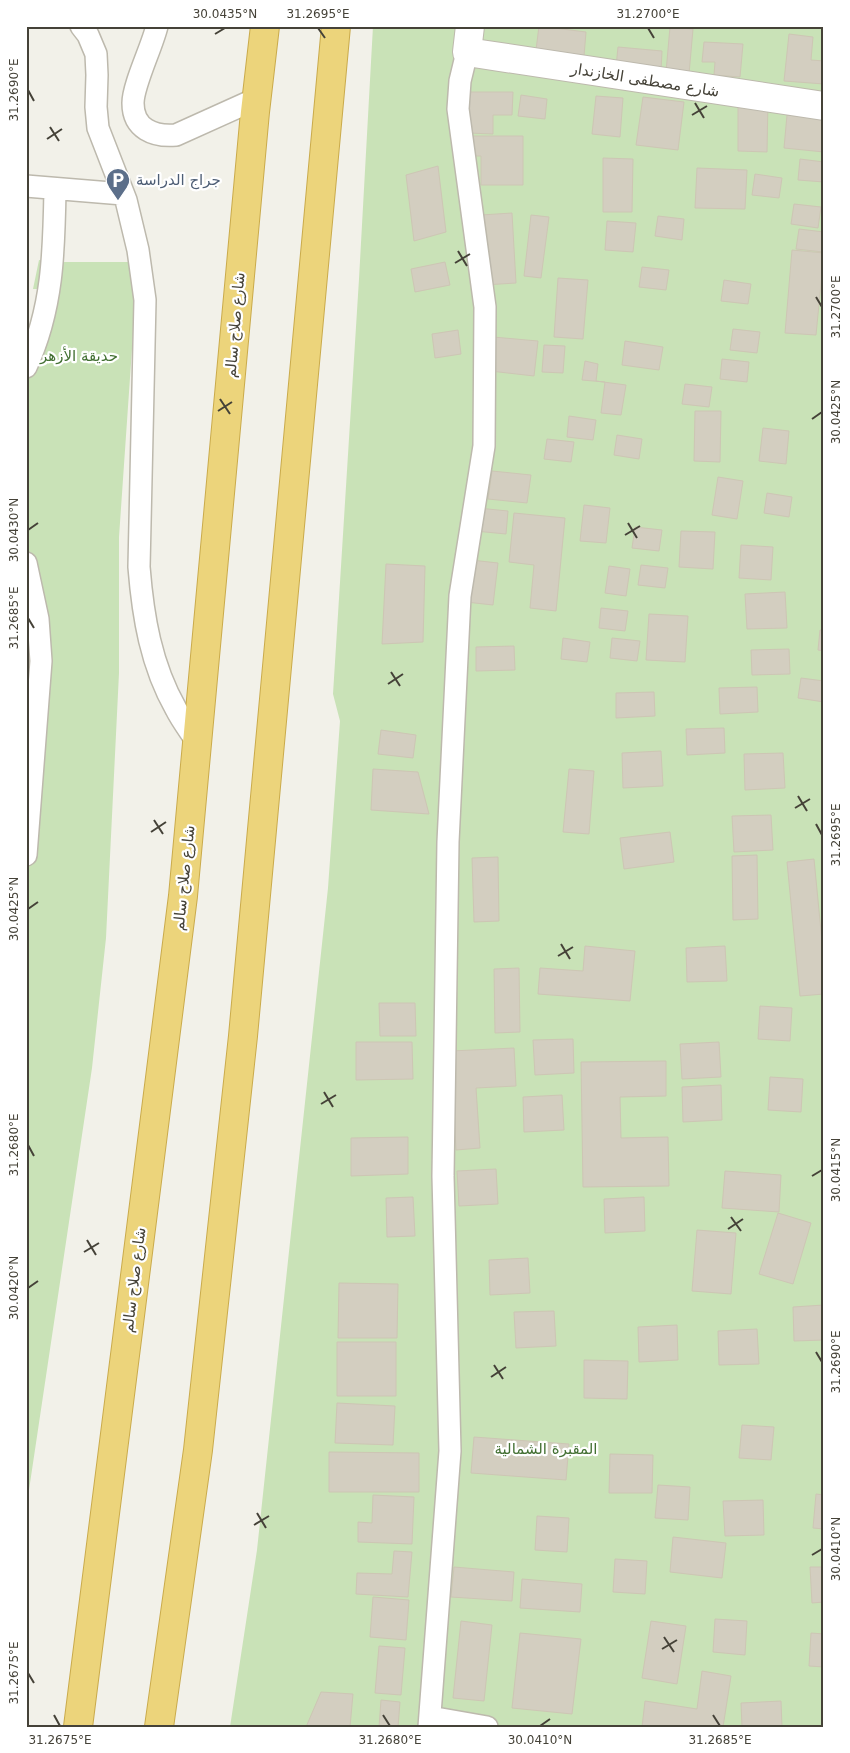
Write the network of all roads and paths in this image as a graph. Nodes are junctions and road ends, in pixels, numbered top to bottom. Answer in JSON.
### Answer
{"nodes":[{"id":1,"x":81,"y":26,"type":"edge"},
{"id":2,"x":157,"y":26,"type":"edge"},
{"id":3,"x":266,"y":26,"type":"edge"},
{"id":4,"x":336,"y":26,"type":"edge"},
{"id":5,"x":468,"y":39,"type":"edge"},
{"id":6,"x":258,"y":98,"type":"junction"},
{"id":7,"x":824,"y":106,"type":"edge"},
{"id":8,"x":26,"y":186,"type":"edge"},
{"id":9,"x":56,"y":189,"type":"junction"},
{"id":10,"x":123,"y":194,"type":"junction"},
{"id":11,"x":26,"y":366,"type":"edge"},
{"id":12,"x":26,"y":564,"type":"edge"},
{"id":13,"x":197,"y":742,"type":"junction"},
{"id":14,"x":26,"y":855,"type":"edge"},
{"id":15,"x":430,"y":1722,"type":"edge"},
{"id":16,"x":78,"y":1727,"type":"edge"},
{"id":17,"x":159,"y":1727,"type":"edge"},
{"id":18,"x":487,"y":1727,"type":"edge"}],
"edges":[{"from":1,"to":10,"type":"lane"},
{"from":2,"to":6,"type":"lane"},
{"from":3,"to":6,"type":"highway","name":"شارع صلاح سالم"},
{"from":4,"to":17,"type":"highway"},
{"from":5,"to":7,"type":"street","name":"شارع مصطفى الخازندار"},
{"from":5,"to":15,"type":"lane"},
{"from":6,"to":13,"type":"highway","name":"شارع صلاح سالم"},
{"from":8,"to":9,"type":"lane"},
{"from":9,"to":10,"type":"lane"},
{"from":9,"to":11,"type":"lane"},
{"from":10,"to":13,"type":"lane"},
{"from":12,"to":14,"type":"lane"},
{"from":13,"to":16,"type":"highway","name":"شارع صلاح سالم"},
{"from":15,"to":18,"type":"lane"}]}
